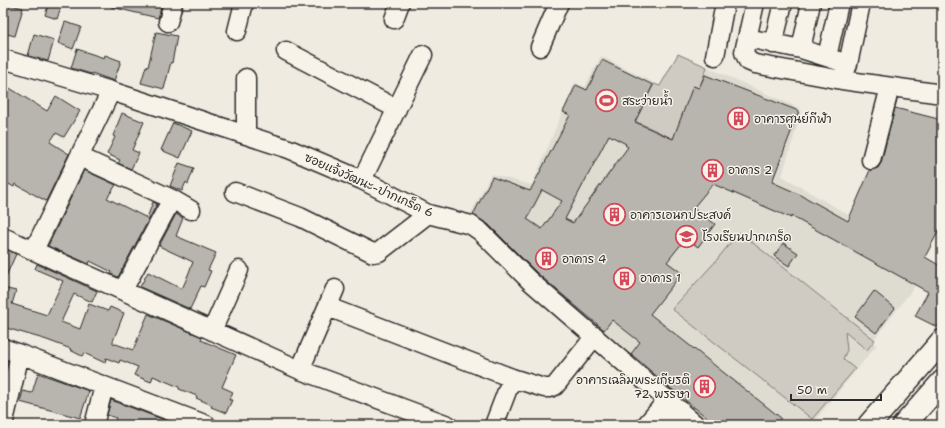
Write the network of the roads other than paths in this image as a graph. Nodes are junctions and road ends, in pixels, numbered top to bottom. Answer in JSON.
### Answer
{"nodes":[{"id":1,"x":173,"y":3,"type":"edge"},
{"id":2,"x":244,"y":3,"type":"edge"},
{"id":3,"x":559,"y":3,"type":"edge"},
{"id":4,"x":725,"y":3,"type":"edge"},
{"id":5,"x":755,"y":3,"type":"edge"},
{"id":6,"x":783,"y":3,"type":"edge"},
{"id":7,"x":811,"y":3,"type":"edge"},
{"id":8,"x":839,"y":3,"type":"edge"},
{"id":9,"x":861,"y":3,"type":"edge"},
{"id":10,"x":168,"y":22,"type":"dead end"},
{"id":11,"x":237,"y":31,"type":"dead end"},
{"id":12,"x":747,"y":38,"type":"junction"},
{"id":13,"x":773,"y":44,"type":"junction"},
{"id":14,"x":540,"y":47,"type":"dead end"},
{"id":15,"x":801,"y":49,"type":"junction"},
{"id":16,"x":286,"y":51,"type":"dead end"},
{"id":17,"x":423,"y":55,"type":"dead end"},
{"id":18,"x":715,"y":56,"type":"dead end"},
{"id":19,"x":827,"y":57,"type":"junction"},
{"id":20,"x":3,"y":59,"type":"edge"},
{"id":21,"x":845,"y":72,"type":"junction"},
{"id":22,"x":246,"y":78,"type":"dead end"},
{"id":23,"x":890,"y":87,"type":"junction"},
{"id":24,"x":111,"y":91,"type":"junction"},
{"id":25,"x":942,"y":94,"type":"edge"},
{"id":26,"x":397,"y":109,"type":"junction"},
{"id":27,"x":246,"y":135,"type":"junction"},
{"id":28,"x":80,"y":157,"type":"junction"},
{"id":29,"x":871,"y":160,"type":"dead end"},
{"id":30,"x":362,"y":180,"type":"junction"},
{"id":31,"x":235,"y":192,"type":"dead end"},
{"id":32,"x":172,"y":200,"type":"junction"},
{"id":33,"x":191,"y":210,"type":"dead end"},
{"id":34,"x":428,"y":214,"type":"junction"},
{"id":35,"x":3,"y":237,"type":"edge"},
{"id":36,"x":34,"y":250,"type":"junction"},
{"id":37,"x":239,"y":270,"type":"dead end"},
{"id":38,"x":335,"y":289,"type":"dead end"},
{"id":39,"x":123,"y":290,"type":"junction"},
{"id":40,"x":328,"y":307,"type":"junction"},
{"id":41,"x":212,"y":331,"type":"junction"},
{"id":42,"x":595,"y":336,"type":"junction"},
{"id":43,"x":942,"y":341,"type":"edge"},
{"id":44,"x":3,"y":348,"type":"edge"},
{"id":45,"x":20,"y":354,"type":"junction"},
{"id":46,"x":942,"y":358,"type":"edge"},
{"id":47,"x":300,"y":370,"type":"junction"},
{"id":48,"x":512,"y":378,"type":"junction"},
{"id":49,"x":942,"y":382,"type":"edge"},
{"id":50,"x":104,"y":386,"type":"junction"},
{"id":51,"x":942,"y":399,"type":"edge"},
{"id":52,"x":674,"y":405,"type":"junction"},
{"id":53,"x":942,"y":417,"type":"edge"},
{"id":54,"x":185,"y":421,"type":"edge"},
{"id":55,"x":3,"y":425,"type":"edge"},
{"id":56,"x":94,"y":425,"type":"edge"},
{"id":57,"x":207,"y":425,"type":"edge"},
{"id":58,"x":448,"y":425,"type":"edge"},
{"id":59,"x":494,"y":425,"type":"edge"},
{"id":60,"x":646,"y":425,"type":"edge"},
{"id":61,"x":668,"y":425,"type":"edge"},
{"id":62,"x":696,"y":425,"type":"edge"},
{"id":63,"x":869,"y":425,"type":"edge"},
{"id":64,"x":883,"y":425,"type":"edge"},
{"id":65,"x":904,"y":425,"type":"edge"},
{"id":66,"x":920,"y":425,"type":"edge"},
{"id":67,"x":935,"y":425,"type":"edge"}],
"edges":[{"from":1,"to":10,"type":"street"},
{"from":2,"to":11,"type":"street"},
{"from":3,"to":14,"type":"street"},
{"from":4,"to":18,"type":"street"},
{"from":5,"to":12,"type":"street"},
{"from":6,"to":13,"type":"street"},
{"from":7,"to":15,"type":"street"},
{"from":8,"to":19,"type":"street"},
{"from":9,"to":21,"type":"street"},
{"from":12,"to":13,"type":"street"},
{"from":12,"to":21,"type":"street"},
{"from":13,"to":15,"type":"street"},
{"from":15,"to":19,"type":"street"},
{"from":16,"to":26,"type":"street"},
{"from":17,"to":26,"type":"street"},
{"from":19,"to":21,"type":"street"},
{"from":20,"to":24,"type":"street","name":"ซอยแจ้งวัฒนะ-ปากเกร็ด 6"},
{"from":21,"to":23,"type":"street"},
{"from":22,"to":27,"type":"street"},
{"from":23,"to":25,"type":"street"},
{"from":23,"to":29,"type":"street"},
{"from":24,"to":27,"type":"street","name":"ซอยแจ้งวัฒนะ-ปากเกร็ด 6"},
{"from":24,"to":28,"type":"street"},
{"from":26,"to":30,"type":"street"},
{"from":27,"to":30,"type":"street","name":"ซอยแจ้งวัฒนะ-ปากเกร็ด 6"},
{"from":28,"to":32,"type":"street"},
{"from":28,"to":36,"type":"street"},
{"from":30,"to":34,"type":"street","name":"ซอยแจ้งวัฒนะ-ปากเกร็ด 6"},
{"from":31,"to":34,"type":"street"},
{"from":32,"to":33,"type":"street"},
{"from":32,"to":39,"type":"street"},
{"from":34,"to":42,"type":"street","name":"ซอยแจ้งวัฒนะ-ปากเกร็ด 6"},
{"from":35,"to":36,"type":"street"},
{"from":36,"to":39,"type":"street"},
{"from":37,"to":41,"type":"street"},
{"from":38,"to":40,"type":"street"},
{"from":39,"to":41,"type":"street"},
{"from":40,"to":47,"type":"street"},
{"from":40,"to":48,"type":"street"},
{"from":41,"to":47,"type":"street"},
{"from":42,"to":48,"type":"street"},
{"from":42,"to":52,"type":"street","name":"ซอยแจ้งวัฒนะ-ปากเกร็ด 6"},
{"from":43,"to":63,"type":"main road"},
{"from":44,"to":45,"type":"street"},
{"from":45,"to":50,"type":"street"},
{"from":45,"to":55,"type":"street"},
{"from":46,"to":64,"type":"main road"},
{"from":47,"to":58,"type":"street"},
{"from":48,"to":59,"type":"street"},
{"from":49,"to":65,"type":"main road"},
{"from":50,"to":54,"type":"street"},
{"from":50,"to":56,"type":"street"},
{"from":51,"to":66,"type":"main road"},
{"from":52,"to":60,"type":"street"},
{"from":52,"to":61,"type":"street"},
{"from":52,"to":62,"type":"street","name":"ซอยแจ้งวัฒนะ-ปากเกร็ด 6"},
{"from":53,"to":67,"type":"main road"},
{"from":54,"to":57,"type":"street"}]}
